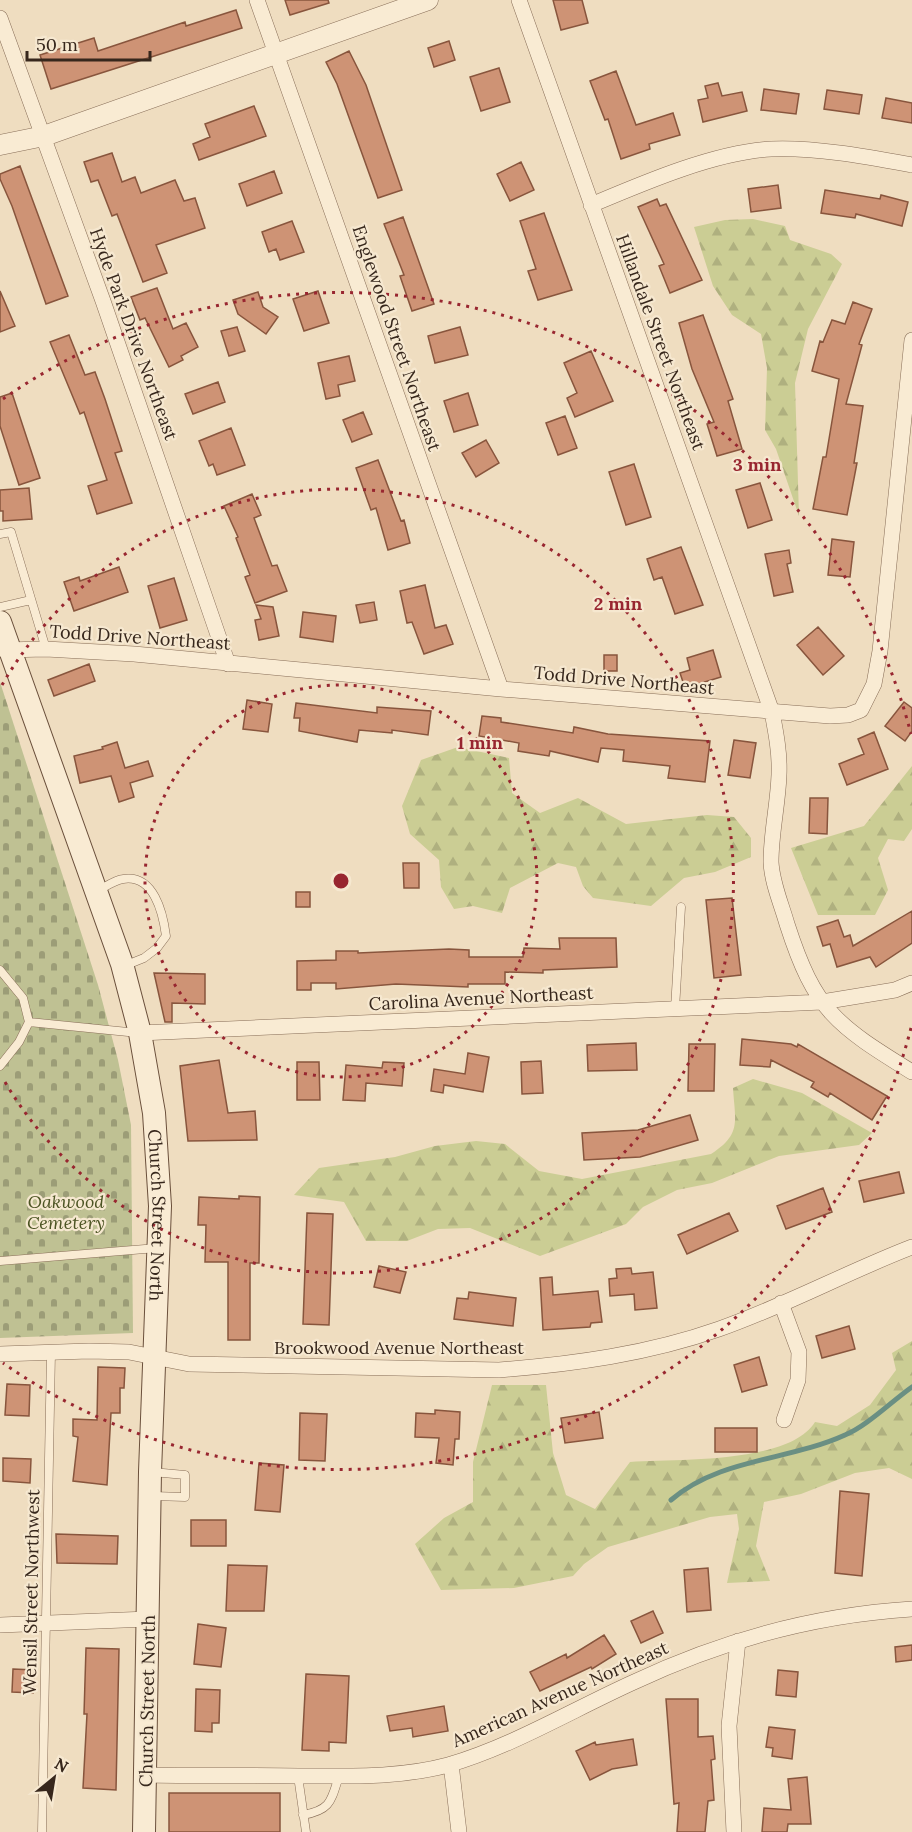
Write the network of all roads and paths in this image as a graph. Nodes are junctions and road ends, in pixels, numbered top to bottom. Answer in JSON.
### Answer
{"nodes":[{"id":1,"x":257,"y":0,"type":"edge"},
{"id":2,"x":428,"y":0,"type":"edge"},
{"id":3,"x":519,"y":0,"type":"edge"},
{"id":4,"x":0,"y":18,"type":"edge"},
{"id":5,"x":276,"y":54,"type":"junction"},
{"id":6,"x":44,"y":136,"type":"junction"},
{"id":7,"x":0,"y":145,"type":"edge"},
{"id":8,"x":912,"y":165,"type":"edge"},
{"id":9,"x":591,"y":205,"type":"junction"},
{"id":10,"x":912,"y":340,"type":"edge"},
{"id":11,"x":0,"y":534,"type":"edge"},
{"id":12,"x":31,"y":600,"type":"junction"},
{"id":13,"x":0,"y":607,"type":"edge"},
{"id":14,"x":0,"y":622,"type":"edge"},
{"id":15,"x":46,"y":649,"type":"junction"},
{"id":16,"x":5,"y":650,"type":"edge"},
{"id":17,"x":228,"y":664,"type":"junction"},
{"id":18,"x":501,"y":689,"type":"junction"},
{"id":19,"x":772,"y":712,"type":"junction"},
{"id":20,"x":98,"y":891,"type":"junction"},
{"id":21,"x":681,"y":907,"type":"dead end"},
{"id":22,"x":123,"y":967,"type":"junction"},
{"id":23,"x":0,"y":970,"type":"edge"},
{"id":24,"x":912,"y":983,"type":"edge"},
{"id":25,"x":822,"y":1002,"type":"junction"},
{"id":26,"x":675,"y":1009,"type":"junction"},
{"id":27,"x":29,"y":1022,"type":"junction"},
{"id":28,"x":140,"y":1033,"type":"junction"},
{"id":29,"x":0,"y":1066,"type":"edge"},
{"id":30,"x":912,"y":1072,"type":"edge"},
{"id":31,"x":912,"y":1247,"type":"edge"},
{"id":32,"x":159,"y":1248,"type":"junction"},
{"id":33,"x":0,"y":1261,"type":"edge"},
{"id":34,"x":781,"y":1303,"type":"junction"},
{"id":35,"x":51,"y":1352,"type":"junction"},
{"id":36,"x":0,"y":1354,"type":"edge"},
{"id":37,"x":154,"y":1357,"type":"junction"},
{"id":38,"x":784,"y":1420,"type":"dead end"},
{"id":39,"x":150,"y":1472,"type":"junction"},
{"id":40,"x":150,"y":1496,"type":"junction"},
{"id":41,"x":912,"y":1609,"type":"edge"},
{"id":42,"x":148,"y":1619,"type":"junction"},
{"id":43,"x":44,"y":1623,"type":"junction"},
{"id":44,"x":0,"y":1625,"type":"edge"},
{"id":45,"x":738,"y":1641,"type":"junction"},
{"id":46,"x":451,"y":1764,"type":"junction"},
{"id":47,"x":146,"y":1775,"type":"junction"},
{"id":48,"x":298,"y":1776,"type":"junction"},
{"id":49,"x":339,"y":1776,"type":"junction"},
{"id":50,"x":303,"y":1815,"type":"junction"},
{"id":51,"x":42,"y":1832,"type":"edge"},
{"id":52,"x":144,"y":1832,"type":"edge"},
{"id":53,"x":306,"y":1832,"type":"edge"},
{"id":54,"x":459,"y":1832,"type":"edge"},
{"id":55,"x":734,"y":1832,"type":"edge"}],
"edges":[{"from":1,"to":5,"type":"street","name":"Englewood Street Northeast"},
{"from":2,"to":5,"type":"street"},
{"from":3,"to":9,"type":"street","name":"Hillandale Street Northeast"},
{"from":4,"to":6,"type":"street","name":"Hyde Park Drive Northeast"},
{"from":5,"to":6,"type":"street"},
{"from":5,"to":18,"type":"street","name":"Englewood Street Northeast"},
{"from":6,"to":7,"type":"street"},
{"from":6,"to":17,"type":"street","name":"Hyde Park Drive Northeast"},
{"from":8,"to":9,"type":"street"},
{"from":9,"to":19,"type":"street","name":"Hillandale Street Northeast"},
{"from":10,"to":19,"type":"street","name":"Todd Drive Northeast"},
{"from":11,"to":12,"type":"lane"},
{"from":12,"to":13,"type":"lane"},
{"from":12,"to":15,"type":"lane"},
{"from":14,"to":16,"type":"main road","name":"Church Street North"},
{"from":15,"to":16,"type":"street","name":"Todd Drive Northeast"},
{"from":15,"to":17,"type":"street","name":"Todd Drive Northeast"},
{"from":16,"to":20,"type":"main road","name":"Church Street North"},
{"from":17,"to":18,"type":"street","name":"Todd Drive Northeast"},
{"from":18,"to":19,"type":"street","name":"Todd Drive Northeast"},
{"from":19,"to":25,"type":"street","name":"Hillandale Street Northeast"},
{"from":20,"to":22,"type":"main road","name":"Church Street North"},
{"from":20,"to":22,"type":"lane"},
{"from":21,"to":26,"type":"lane"},
{"from":22,"to":28,"type":"main road","name":"Church Street North"},
{"from":23,"to":27,"type":"lane"},
{"from":24,"to":25,"type":"street","name":"Carolina Avenue Northeast"},
{"from":25,"to":26,"type":"street","name":"Carolina Avenue Northeast"},
{"from":25,"to":30,"type":"street","name":"Hillandale Street Northeast"},
{"from":26,"to":28,"type":"street","name":"Carolina Avenue Northeast"},
{"from":27,"to":28,"type":"lane"},
{"from":27,"to":29,"type":"lane"},
{"from":28,"to":32,"type":"main road","name":"Church Street North"},
{"from":31,"to":34,"type":"street","name":"Brookwood Avenue Northeast"},
{"from":32,"to":33,"type":"lane"},
{"from":32,"to":37,"type":"main road","name":"Church Street North"},
{"from":34,"to":37,"type":"street","name":"Brookwood Avenue Northeast"},
{"from":34,"to":38,"type":"street"},
{"from":35,"to":36,"type":"street","name":"Brookwood Avenue Northeast"},
{"from":35,"to":37,"type":"street","name":"Brookwood Avenue Northeast"},
{"from":35,"to":43,"type":"lane","name":"Wensil Street Northwest"},
{"from":37,"to":39,"type":"main road","name":"Church Street North"},
{"from":39,"to":40,"type":"main road","name":"Church Street North"},
{"from":39,"to":40,"type":"lane"},
{"from":40,"to":42,"type":"main road","name":"Church Street North"},
{"from":41,"to":45,"type":"street","name":"American Avenue Northeast"},
{"from":42,"to":43,"type":"street"},
{"from":42,"to":47,"type":"main road","name":"Church Street North"},
{"from":43,"to":44,"type":"street"},
{"from":43,"to":51,"type":"lane","name":"Wensil Street Northwest"},
{"from":45,"to":46,"type":"street","name":"American Avenue Northeast"},
{"from":45,"to":55,"type":"street"},
{"from":46,"to":49,"type":"street","name":"American Avenue Northeast"},
{"from":46,"to":54,"type":"street"},
{"from":47,"to":48,"type":"street","name":"American Avenue Northeast"},
{"from":47,"to":52,"type":"main road","name":"Church Street North"},
{"from":48,"to":49,"type":"street","name":"American Avenue Northeast"},
{"from":48,"to":50,"type":"lane"},
{"from":49,"to":50,"type":"lane"},
{"from":50,"to":53,"type":"lane"}]}
